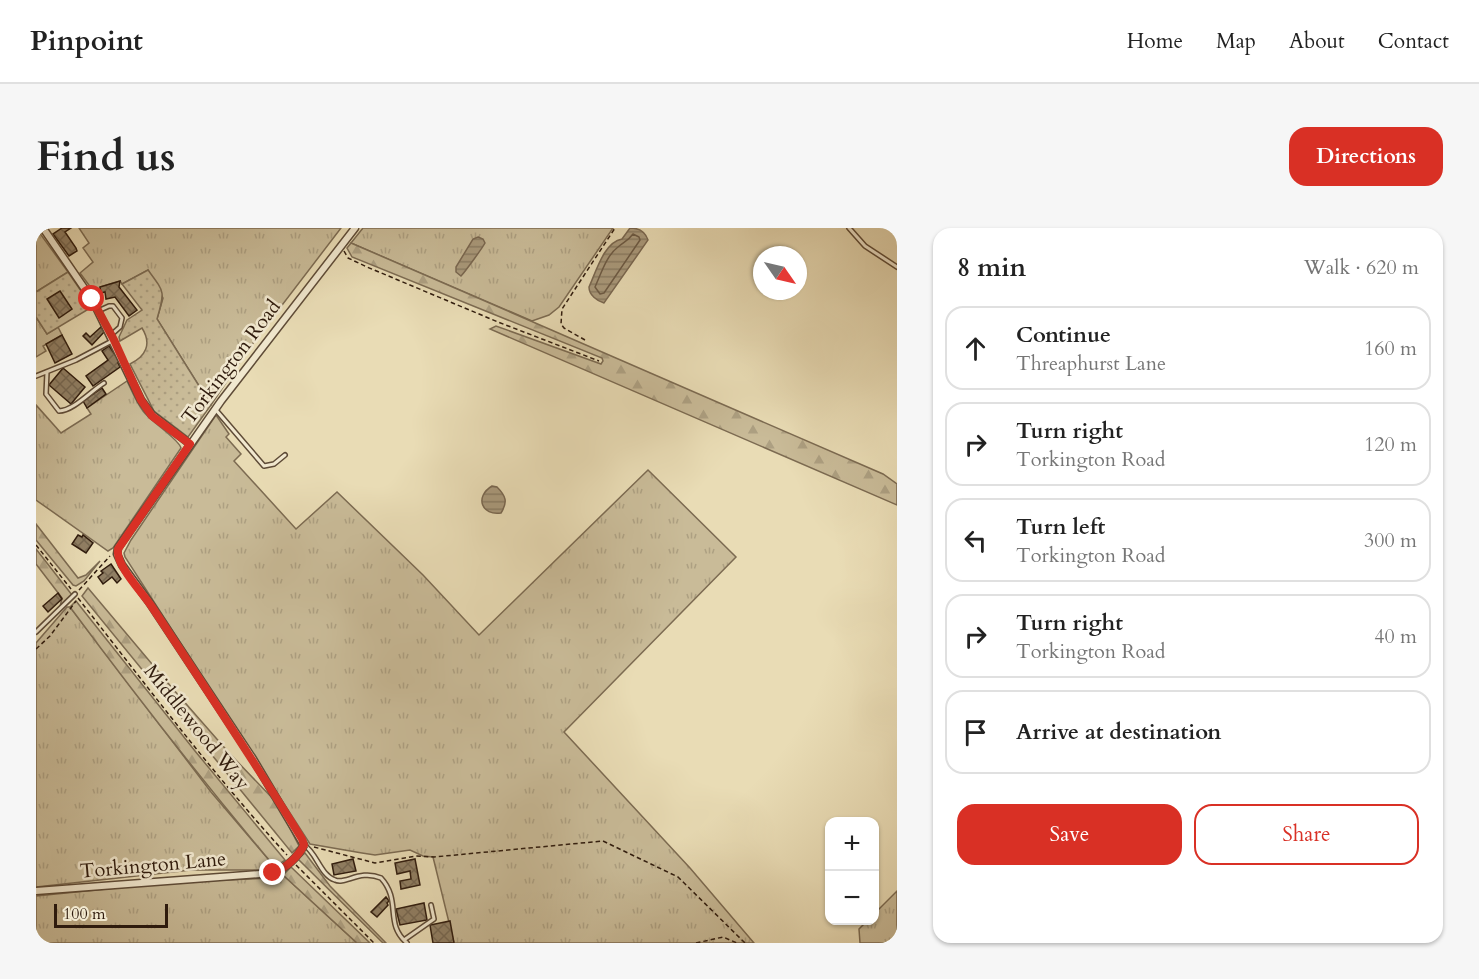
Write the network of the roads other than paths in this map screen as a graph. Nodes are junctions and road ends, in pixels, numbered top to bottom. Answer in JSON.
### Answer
{"nodes":[{"id":1,"x":43,"y":228,"type":"edge"},
{"id":2,"x":355,"y":228,"type":"edge"},
{"id":3,"x":849,"y":228,"type":"edge"},
{"id":4,"x":897,"y":267,"type":"edge"},
{"id":5,"x":98,"y":311,"type":"junction"},
{"id":6,"x":112,"y":338,"type":"junction"},
{"id":7,"x":47,"y":372,"type":"junction"},
{"id":8,"x":36,"y":376,"type":"edge"},
{"id":9,"x":104,"y":382,"type":"dead end"},
{"id":10,"x":215,"y":409,"type":"junction"},
{"id":11,"x":190,"y":444,"type":"junction"},
{"id":12,"x":285,"y":455,"type":"dead end"},
{"id":13,"x":75,"y":594,"type":"road end"},
{"id":14,"x":36,"y":632,"type":"edge"},
{"id":15,"x":304,"y":845,"type":"junction"},
{"id":16,"x":36,"y":891,"type":"edge"},
{"id":17,"x":431,"y":905,"type":"dead end"},
{"id":18,"x":406,"y":942,"type":"edge"}],
"edges":[{"from":1,"to":5,"type":"street"},
{"from":2,"to":10,"type":"street","name":"Torkington Road"},
{"from":3,"to":4,"type":"lane"},
{"from":5,"to":6,"type":"street"},
{"from":5,"to":6,"type":"lane"},
{"from":6,"to":7,"type":"lane"},
{"from":6,"to":11,"type":"street"},
{"from":7,"to":8,"type":"lane"},
{"from":7,"to":9,"type":"lane"},
{"from":10,"to":11,"type":"street","name":"Torkington Road"},
{"from":10,"to":12,"type":"lane"},
{"from":11,"to":15,"type":"street","name":"Torkington Road"},
{"from":13,"to":14,"type":"lane"},
{"from":15,"to":16,"type":"street","name":"Torkington Lane","bridge":true},
{"from":15,"to":18,"type":"lane"},
{"from":17,"to":18,"type":"lane"}]}
